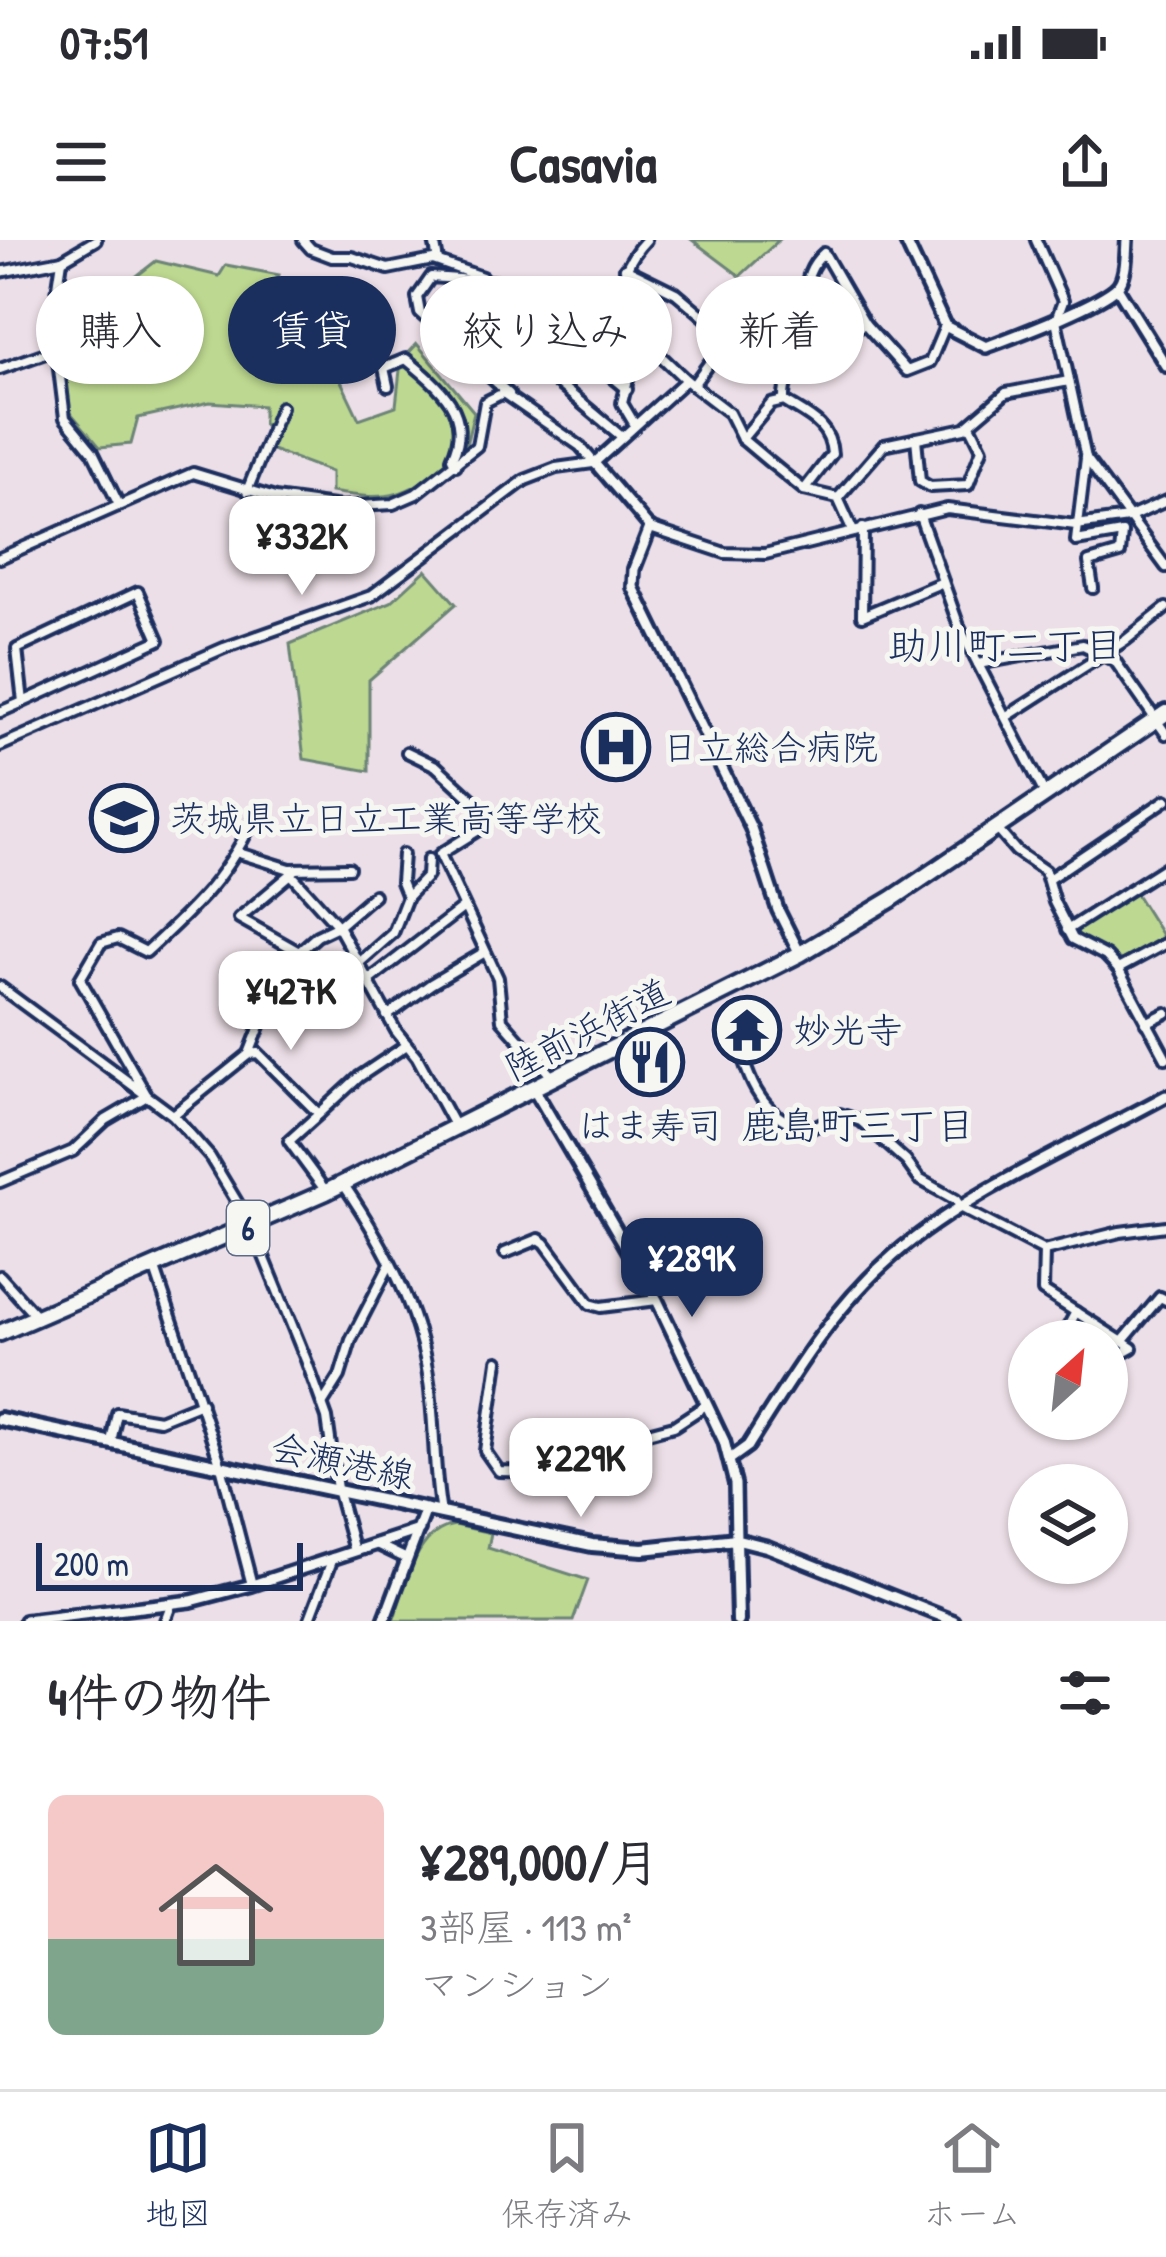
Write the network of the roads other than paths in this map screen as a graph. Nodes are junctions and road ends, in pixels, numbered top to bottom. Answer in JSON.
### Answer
{"nodes":[{"id":1,"x":96,"y":240,"type":"edge"},
{"id":2,"x":303,"y":240,"type":"edge"},
{"id":3,"x":434,"y":240,"type":"edge"},
{"id":4,"x":646,"y":240,"type":"edge"},
{"id":5,"x":905,"y":240,"type":"edge"},
{"id":6,"x":1036,"y":240,"type":"edge"},
{"id":7,"x":1127,"y":240,"type":"edge"},
{"id":8,"x":62,"y":260,"type":"junction"},
{"id":9,"x":438,"y":261,"type":"junction"},
{"id":10,"x":626,"y":268,"type":"junction"},
{"id":11,"x":0,"y":272,"type":"edge"},
{"id":12,"x":60,"y":276,"type":"edge"},
{"id":13,"x":477,"y":276,"type":"edge"},
{"id":14,"x":625,"y":276,"type":"edge"},
{"id":15,"x":807,"y":276,"type":"edge"},
{"id":16,"x":837,"y":276,"type":"edge"},
{"id":17,"x":1117,"y":287,"type":"junction"},
{"id":18,"x":1057,"y":318,"type":"junction"},
{"id":19,"x":865,"y":324,"type":"joint"},
{"id":20,"x":945,"y":326,"type":"junction"},
{"id":21,"x":36,"y":356,"type":"edge"},
{"id":22,"x":672,"y":366,"type":"edge"},
{"id":23,"x":1166,"y":366,"type":"edge"},
{"id":24,"x":0,"y":369,"type":"edge"},
{"id":25,"x":1069,"y":381,"type":"junction"},
{"id":26,"x":689,"y":383,"type":"junction"},
{"id":27,"x":61,"y":384,"type":"edge"},
{"id":28,"x":500,"y":384,"type":"edge"},
{"id":29,"x":559,"y":384,"type":"edge"},
{"id":30,"x":621,"y":384,"type":"edge"},
{"id":31,"x":628,"y":384,"type":"edge"},
{"id":32,"x":388,"y":386,"type":"dead end"},
{"id":33,"x":627,"y":389,"type":"junction"},
{"id":34,"x":510,"y":395,"type":"junction"},
{"id":35,"x":784,"y":401,"type":"junction"},
{"id":36,"x":281,"y":407,"type":"dead end"},
{"id":37,"x":635,"y":425,"type":"junction"},
{"id":38,"x":970,"y":425,"type":"junction"},
{"id":39,"x":622,"y":437,"type":"junction"},
{"id":40,"x":916,"y":438,"type":"junction"},
{"id":41,"x":742,"y":439,"type":"junction"},
{"id":42,"x":1086,"y":458,"type":"junction"},
{"id":43,"x":594,"y":463,"type":"junction"},
{"id":44,"x":456,"y":465,"type":"junction"},
{"id":45,"x":248,"y":490,"type":"junction"},
{"id":46,"x":804,"y":490,"type":"junction"},
{"id":47,"x":838,"y":498,"type":"junction"},
{"id":48,"x":1166,"y":501,"type":"edge"},
{"id":49,"x":118,"y":505,"type":"junction"},
{"id":50,"x":919,"y":514,"type":"junction"},
{"id":51,"x":1128,"y":518,"type":"junction"},
{"id":52,"x":1076,"y":525,"type":"junction"},
{"id":53,"x":650,"y":528,"type":"junction"},
{"id":54,"x":858,"y":530,"type":"junction"},
{"id":55,"x":0,"y":558,"type":"edge"},
{"id":56,"x":1166,"y":567,"type":"edge"},
{"id":57,"x":943,"y":582,"type":"junction"},
{"id":58,"x":1093,"y":588,"type":"dead end"},
{"id":59,"x":1166,"y":608,"type":"edge"},
{"id":60,"x":1105,"y":654,"type":"junction"},
{"id":61,"x":978,"y":664,"type":"junction"},
{"id":62,"x":23,"y":702,"type":"junction"},
{"id":63,"x":0,"y":712,"type":"edge"},
{"id":64,"x":1161,"y":716,"type":"edge"},
{"id":65,"x":1006,"y":717,"type":"junction"},
{"id":66,"x":1166,"y":734,"type":"edge"},
{"id":67,"x":0,"y":742,"type":"edge"},
{"id":68,"x":407,"y":752,"type":"dead end"},
{"id":69,"x":1046,"y":796,"type":"junction"},
{"id":70,"x":1166,"y":800,"type":"edge"},
{"id":71,"x":259,"y":808,"type":"dead end"},
{"id":72,"x":997,"y":830,"type":"junction"},
{"id":73,"x":239,"y":853,"type":"junction"},
{"id":74,"x":403,"y":854,"type":"dead end"},
{"id":75,"x":428,"y":859,"type":"dead end"},
{"id":76,"x":1166,"y":867,"type":"edge"},
{"id":77,"x":349,"y":868,"type":"dead end"},
{"id":78,"x":293,"y":871,"type":"junction"},
{"id":79,"x":1050,"y":878,"type":"junction"},
{"id":80,"x":374,"y":896,"type":"dead end"},
{"id":81,"x":407,"y":897,"type":"junction"},
{"id":82,"x":464,"y":907,"type":"junction"},
{"id":83,"x":338,"y":926,"type":"junction"},
{"id":84,"x":1067,"y":930,"type":"junction"},
{"id":85,"x":1166,"y":943,"type":"edge"},
{"id":86,"x":299,"y":952,"type":"junction"},
{"id":87,"x":485,"y":952,"type":"junction"},
{"id":88,"x":800,"y":954,"type":"junction"},
{"id":89,"x":359,"y":963,"type":"junction"},
{"id":90,"x":1118,"y":969,"type":"junction"},
{"id":91,"x":368,"y":981,"type":"junction"},
{"id":92,"x":0,"y":987,"type":"edge"},
{"id":93,"x":1166,"y":1012,"type":"edge"},
{"id":94,"x":387,"y":1016,"type":"junction"},
{"id":95,"x":734,"y":1022,"type":"dead end"},
{"id":96,"x":1146,"y":1023,"type":"junction"},
{"id":97,"x":407,"y":1046,"type":"junction"},
{"id":98,"x":249,"y":1054,"type":"junction"},
{"id":99,"x":1166,"y":1058,"type":"edge"},
{"id":100,"x":554,"y":1079,"type":"junction"},
{"id":101,"x":534,"y":1089,"type":"junction"},
{"id":102,"x":147,"y":1096,"type":"junction"},
{"id":103,"x":1166,"y":1096,"type":"edge"},
{"id":104,"x":319,"y":1114,"type":"junction"},
{"id":105,"x":173,"y":1115,"type":"junction"},
{"id":106,"x":455,"y":1128,"type":"junction"},
{"id":107,"x":0,"y":1182,"type":"edge"},
{"id":108,"x":343,"y":1183,"type":"junction"},
{"id":109,"x":326,"y":1192,"type":"junction"},
{"id":110,"x":961,"y":1208,"type":"junction"},
{"id":111,"x":1166,"y":1226,"type":"edge"},
{"id":112,"x":252,"y":1227,"type":"junction"},
{"id":113,"x":1044,"y":1251,"type":"junction"},
{"id":114,"x":505,"y":1252,"type":"dead end"},
{"id":115,"x":390,"y":1264,"type":"junction"},
{"id":116,"x":155,"y":1269,"type":"junction"},
{"id":117,"x":0,"y":1276,"type":"edge"},
{"id":118,"x":657,"y":1300,"type":"junction"},
{"id":119,"x":1166,"y":1300,"type":"edge"},
{"id":120,"x":1076,"y":1312,"type":"junction"},
{"id":121,"x":38,"y":1318,"type":"junction"},
{"id":122,"x":1072,"y":1320,"type":"edge"},
{"id":123,"x":1088,"y":1320,"type":"edge"},
{"id":124,"x":0,"y":1334,"type":"edge"},
{"id":125,"x":1128,"y":1335,"type":"edge"},
{"id":126,"x":498,"y":1361,"type":"dead end"},
{"id":127,"x":201,"y":1403,"type":"junction"},
{"id":128,"x":322,"y":1404,"type":"junction"},
{"id":129,"x":706,"y":1405,"type":"junction"},
{"id":130,"x":0,"y":1419,"type":"edge"},
{"id":131,"x":111,"y":1442,"type":"junction"},
{"id":132,"x":730,"y":1459,"type":"junction"},
{"id":133,"x":220,"y":1466,"type":"junction"},
{"id":134,"x":337,"y":1490,"type":"junction"},
{"id":135,"x":426,"y":1509,"type":"junction"},
{"id":136,"x":441,"y":1513,"type":"junction"},
{"id":137,"x":419,"y":1530,"type":"junction"},
{"id":138,"x":736,"y":1539,"type":"junction"},
{"id":139,"x":376,"y":1544,"type":"junction"},
{"id":140,"x":354,"y":1551,"type":"junction"},
{"id":141,"x":333,"y":1558,"type":"junction"},
{"id":142,"x":407,"y":1559,"type":"junction"},
{"id":143,"x":252,"y":1585,"type":"junction"},
{"id":144,"x":171,"y":1605,"type":"junction"},
{"id":145,"x":86,"y":1618,"type":"edge"},
{"id":146,"x":25,"y":1621,"type":"edge"},
{"id":147,"x":165,"y":1621,"type":"edge"},
{"id":148,"x":309,"y":1621,"type":"edge"},
{"id":149,"x":384,"y":1621,"type":"edge"},
{"id":150,"x":738,"y":1621,"type":"edge"},
{"id":151,"x":954,"y":1621,"type":"edge"}],
"edges":[{"from":1,"to":8,"type":"street"},
{"from":2,"to":9,"type":"street"},
{"from":3,"to":9,"type":"street"},
{"from":4,"to":10,"type":"street"},
{"from":5,"to":20,"type":"street"},
{"from":6,"to":18,"type":"street"},
{"from":7,"to":17,"type":"street"},
{"from":8,"to":11,"type":"street"},
{"from":8,"to":12,"type":"street"},
{"from":9,"to":13,"type":"street"},
{"from":10,"to":14,"type":"street"},
{"from":10,"to":26,"type":"street"},
{"from":15,"to":16,"type":"street"},
{"from":17,"to":18,"type":"street"},
{"from":17,"to":23,"type":"street"},
{"from":18,"to":20,"type":"street"},
{"from":18,"to":25,"type":"street"},
{"from":19,"to":20,"type":"street"},
{"from":19,"to":35,"type":"street"},
{"from":21,"to":24,"type":"street"},
{"from":22,"to":26,"type":"street"},
{"from":25,"to":38,"type":"street"},
{"from":25,"to":42,"type":"street"},
{"from":26,"to":37,"type":"street"},
{"from":26,"to":41,"type":"street"},
{"from":27,"to":49,"type":"street"},
{"from":28,"to":34,"type":"street"},
{"from":29,"to":39,"type":"street"},
{"from":30,"to":33,"type":"street"},
{"from":31,"to":33,"type":"street"},
{"from":32,"to":44,"type":"street"},
{"from":33,"to":37,"type":"street"},
{"from":34,"to":43,"type":"street"},
{"from":34,"to":44,"type":"street"},
{"from":35,"to":41,"type":"street"},
{"from":35,"to":46,"type":"street"},
{"from":36,"to":45,"type":"street"},
{"from":37,"to":39,"type":"street"},
{"from":38,"to":40,"type":"street"},
{"from":38,"to":40,"type":"street"},
{"from":39,"to":43,"type":"street"},
{"from":40,"to":47,"type":"street"},
{"from":41,"to":46,"type":"street"},
{"from":42,"to":51,"type":"street"},
{"from":42,"to":52,"type":"street"},
{"from":43,"to":53,"type":"street"},
{"from":43,"to":67,"type":"street"},
{"from":44,"to":45,"type":"street"},
{"from":45,"to":49,"type":"street"},
{"from":46,"to":47,"type":"street"},
{"from":47,"to":54,"type":"street"},
{"from":48,"to":51,"type":"street"},
{"from":49,"to":55,"type":"street"},
{"from":50,"to":52,"type":"street"},
{"from":50,"to":54,"type":"street"},
{"from":50,"to":57,"type":"street"},
{"from":51,"to":52,"type":"street"},
{"from":51,"to":56,"type":"street"},
{"from":52,"to":58,"type":"street"},
{"from":53,"to":54,"type":"street"},
{"from":53,"to":88,"type":"street"},
{"from":54,"to":57,"type":"street"},
{"from":57,"to":61,"type":"street"},
{"from":59,"to":60,"type":"street"},
{"from":60,"to":61,"type":"street"},
{"from":60,"to":64,"type":"street"},
{"from":60,"to":65,"type":"street"},
{"from":61,"to":65,"type":"street"},
{"from":62,"to":62,"type":"street"},
{"from":62,"to":63,"type":"street"},
{"from":64,"to":66,"type":"street"},
{"from":64,"to":69,"type":"highway","name":"陸前浜街道","number":"6"},
{"from":65,"to":69,"type":"street"},
{"from":68,"to":82,"type":"street"},
{"from":69,"to":72,"type":"highway","name":"陸前浜街道","number":"6"},
{"from":70,"to":79,"type":"street"},
{"from":71,"to":73,"type":"street"},
{"from":72,"to":79,"type":"street"},
{"from":72,"to":88,"type":"highway","name":"陸前浜街道","number":"6"},
{"from":73,"to":78,"type":"street"},
{"from":73,"to":102,"type":"street"},
{"from":74,"to":81,"type":"street"},
{"from":75,"to":81,"type":"street"},
{"from":76,"to":84,"type":"street"},
{"from":77,"to":78,"type":"street"},
{"from":78,"to":83,"type":"street"},
{"from":78,"to":86,"type":"street"},
{"from":79,"to":84,"type":"street"},
{"from":80,"to":83,"type":"street"},
{"from":81,"to":89,"type":"street"},
{"from":82,"to":87,"type":"street"},
{"from":82,"to":91,"type":"street"},
{"from":83,"to":86,"type":"street"},
{"from":83,"to":89,"type":"street"},
{"from":84,"to":90,"type":"street"},
{"from":85,"to":90,"type":"street"},
{"from":86,"to":98,"type":"street"},
{"from":87,"to":94,"type":"street"},
{"from":87,"to":100,"type":"street"},
{"from":88,"to":100,"type":"highway","name":"陸前浜街道","number":"6"},
{"from":89,"to":91,"type":"street"},
{"from":90,"to":96,"type":"street"},
{"from":91,"to":94,"type":"street"},
{"from":92,"to":102,"type":"street"},
{"from":93,"to":96,"type":"street"},
{"from":94,"to":97,"type":"street"},
{"from":95,"to":110,"type":"street"},
{"from":96,"to":99,"type":"street"},
{"from":97,"to":104,"type":"street"},
{"from":97,"to":106,"type":"street"},
{"from":98,"to":104,"type":"street"},
{"from":98,"to":105,"type":"street"},
{"from":100,"to":101,"type":"highway","name":"陸前浜街道","number":"6"},
{"from":101,"to":106,"type":"highway","name":"陸前浜街道","number":"6"},
{"from":101,"to":118,"type":"street"},
{"from":102,"to":105,"type":"street"},
{"from":102,"to":107,"type":"street"},
{"from":103,"to":110,"type":"street"},
{"from":104,"to":109,"type":"street"},
{"from":105,"to":112,"type":"street"},
{"from":106,"to":108,"type":"highway","name":"陸前浜街道","number":"6"},
{"from":108,"to":109,"type":"highway","name":"陸前浜街道","number":"6"},
{"from":108,"to":115,"type":"street"},
{"from":109,"to":112,"type":"highway","name":"陸前浜街道","number":"6"},
{"from":110,"to":113,"type":"street"},
{"from":110,"to":132,"type":"street"},
{"from":111,"to":113,"type":"street"},
{"from":112,"to":116,"type":"highway","name":"陸前浜街道","number":"6"},
{"from":112,"to":128,"type":"street"},
{"from":113,"to":120,"type":"street"},
{"from":114,"to":118,"type":"street"},
{"from":115,"to":128,"type":"street"},
{"from":115,"to":136,"type":"street"},
{"from":116,"to":121,"type":"highway","name":"陸前浜街道","number":"6"},
{"from":116,"to":127,"type":"street"},
{"from":117,"to":121,"type":"street"},
{"from":118,"to":129,"type":"street"},
{"from":119,"to":125,"type":"street"},
{"from":120,"to":122,"type":"street"},
{"from":120,"to":123,"type":"street"},
{"from":121,"to":124,"type":"highway","name":"陸前浜街道","number":"6"},
{"from":126,"to":129,"type":"street"},
{"from":127,"to":131,"type":"street"},
{"from":127,"to":133,"type":"street"},
{"from":128,"to":134,"type":"street"},
{"from":129,"to":132,"type":"street"},
{"from":130,"to":131,"type":"main road","name":"会瀬港線"},
{"from":131,"to":133,"type":"main road","name":"会瀬港線"},
{"from":132,"to":138,"type":"street"},
{"from":133,"to":134,"type":"main road","name":"会瀬港線"},
{"from":133,"to":143,"type":"street"},
{"from":134,"to":135,"type":"main road","name":"会瀬港線"},
{"from":134,"to":140,"type":"street"},
{"from":135,"to":136,"type":"main road","name":"会瀬港線"},
{"from":135,"to":137,"type":"street"},
{"from":136,"to":138,"type":"main road","name":"会瀬港線"},
{"from":137,"to":139,"type":"street"},
{"from":137,"to":142,"type":"street"},
{"from":138,"to":150,"type":"main road"},
{"from":138,"to":151,"type":"street"},
{"from":139,"to":140,"type":"street"},
{"from":139,"to":142,"type":"street"},
{"from":140,"to":141,"type":"street"},
{"from":141,"to":143,"type":"street"},
{"from":141,"to":148,"type":"street"},
{"from":142,"to":149,"type":"street"},
{"from":143,"to":144,"type":"street"},
{"from":144,"to":145,"type":"street"},
{"from":144,"to":147,"type":"street"},
{"from":145,"to":146,"type":"street"}]}
